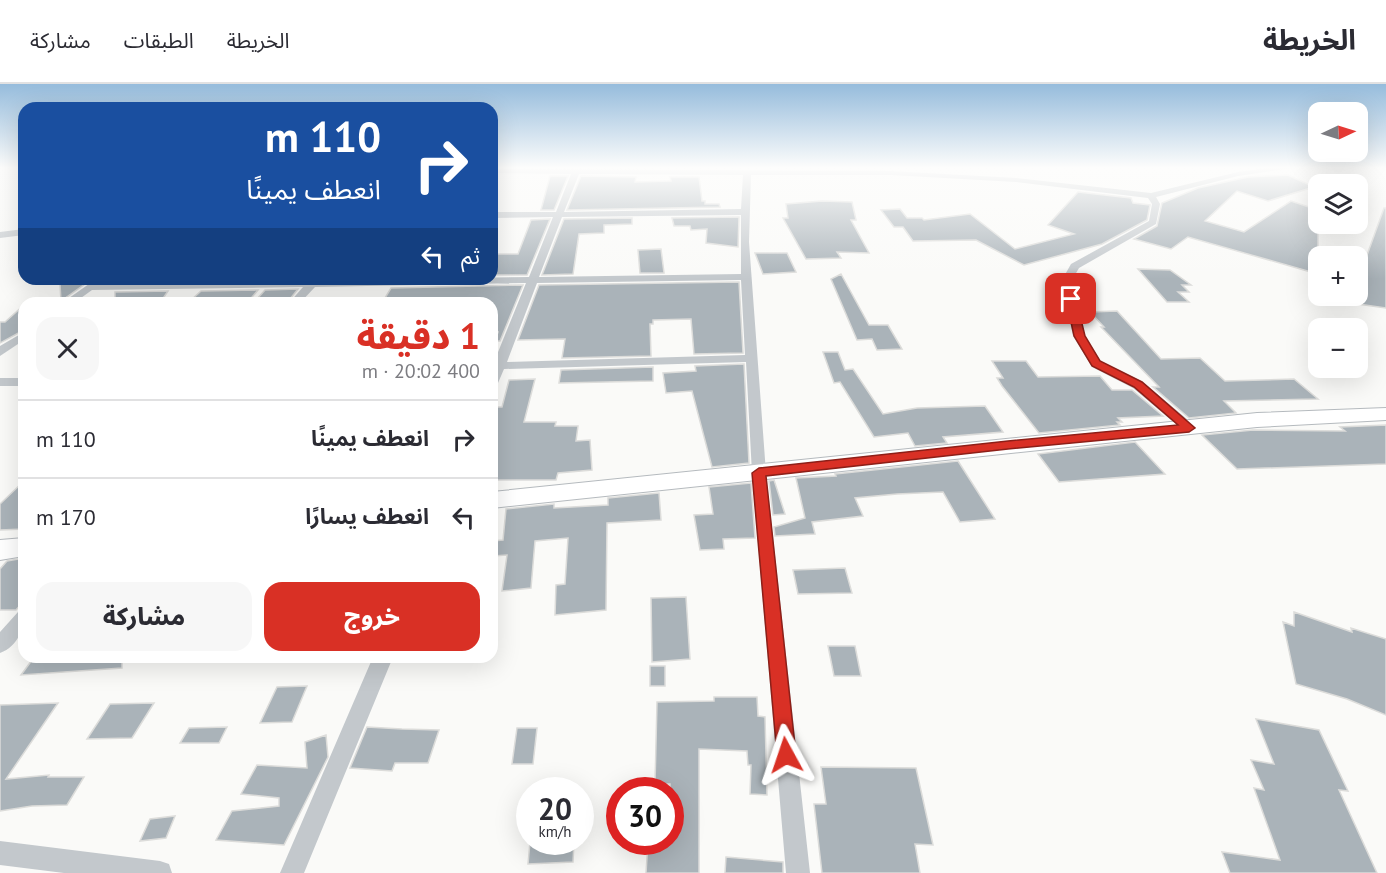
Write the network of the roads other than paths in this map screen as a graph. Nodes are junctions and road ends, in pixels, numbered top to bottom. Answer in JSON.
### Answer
{"nodes":[{"id":1,"x":563,"y":205,"type":"edge"},
{"id":2,"x":745,"y":205,"type":"edge"},
{"id":3,"x":1156,"y":205,"type":"edge"},
{"id":4,"x":745,"y":212,"type":"junction"},
{"id":5,"x":498,"y":214,"type":"edge"},
{"id":6,"x":559,"y":214,"type":"junction"},
{"id":7,"x":18,"y":233,"type":"edge"},
{"id":8,"x":0,"y":235,"type":"edge"},
{"id":9,"x":746,"y":277,"type":"junction"},
{"id":10,"x":498,"y":280,"type":"edge"},
{"id":11,"x":533,"y":280,"type":"junction"},
{"id":12,"x":92,"y":285,"type":"edge"},
{"id":13,"x":164,"y":285,"type":"edge"},
{"id":14,"x":310,"y":285,"type":"edge"},
{"id":15,"x":89,"y":287,"type":"junction"},
{"id":16,"x":75,"y":297,"type":"edge"},
{"id":17,"x":299,"y":297,"type":"edge"},
{"id":18,"x":18,"y":338,"type":"edge"},
{"id":19,"x":0,"y":352,"type":"edge"},
{"id":20,"x":752,"y":358,"type":"junction"},
{"id":21,"x":498,"y":361,"type":"edge"},
{"id":22,"x":498,"y":366,"type":"edge"},
{"id":23,"x":0,"y":382,"type":"edge"},
{"id":24,"x":18,"y":382,"type":"edge"},
{"id":25,"x":1386,"y":414,"type":"edge"},
{"id":26,"x":1189,"y":428,"type":"junction"},
{"id":27,"x":759,"y":473,"type":"junction"},
{"id":28,"x":498,"y":499,"type":"edge"},
{"id":29,"x":18,"y":548,"type":"edge"},
{"id":30,"x":0,"y":550,"type":"edge"},
{"id":31,"x":18,"y":624,"type":"edge"},
{"id":32,"x":0,"y":645,"type":"edge"},
{"id":33,"x":380,"y":663,"type":"edge"},
{"id":34,"x":0,"y":854,"type":"edge"},
{"id":35,"x":159,"y":873,"type":"edge"},
{"id":36,"x":292,"y":873,"type":"edge"},
{"id":37,"x":798,"y":873,"type":"edge"}],
"edges":[{"from":1,"to":6,"type":"street"},
{"from":2,"to":4,"type":"street"},
{"from":3,"to":26,"type":"street"},
{"from":4,"to":6,"type":"street"},
{"from":4,"to":9,"type":"street"},
{"from":5,"to":6,"type":"street"},
{"from":6,"to":11,"type":"street"},
{"from":7,"to":8,"type":"street"},
{"from":9,"to":11,"type":"street"},
{"from":9,"to":20,"type":"street"},
{"from":10,"to":11,"type":"street"},
{"from":11,"to":21,"type":"street"},
{"from":12,"to":15,"type":"street"},
{"from":13,"to":15,"type":"street"},
{"from":14,"to":17,"type":"street"},
{"from":15,"to":16,"type":"street"},
{"from":18,"to":19,"type":"street"},
{"from":20,"to":22,"type":"street"},
{"from":20,"to":27,"type":"street"},
{"from":23,"to":24,"type":"street"},
{"from":25,"to":26,"type":"main road"},
{"from":26,"to":27,"type":"main road"},
{"from":27,"to":28,"type":"main road"},
{"from":27,"to":37,"type":"street"},
{"from":29,"to":30,"type":"main road"},
{"from":31,"to":32,"type":"street"},
{"from":33,"to":36,"type":"street"},
{"from":34,"to":35,"type":"street"}]}
